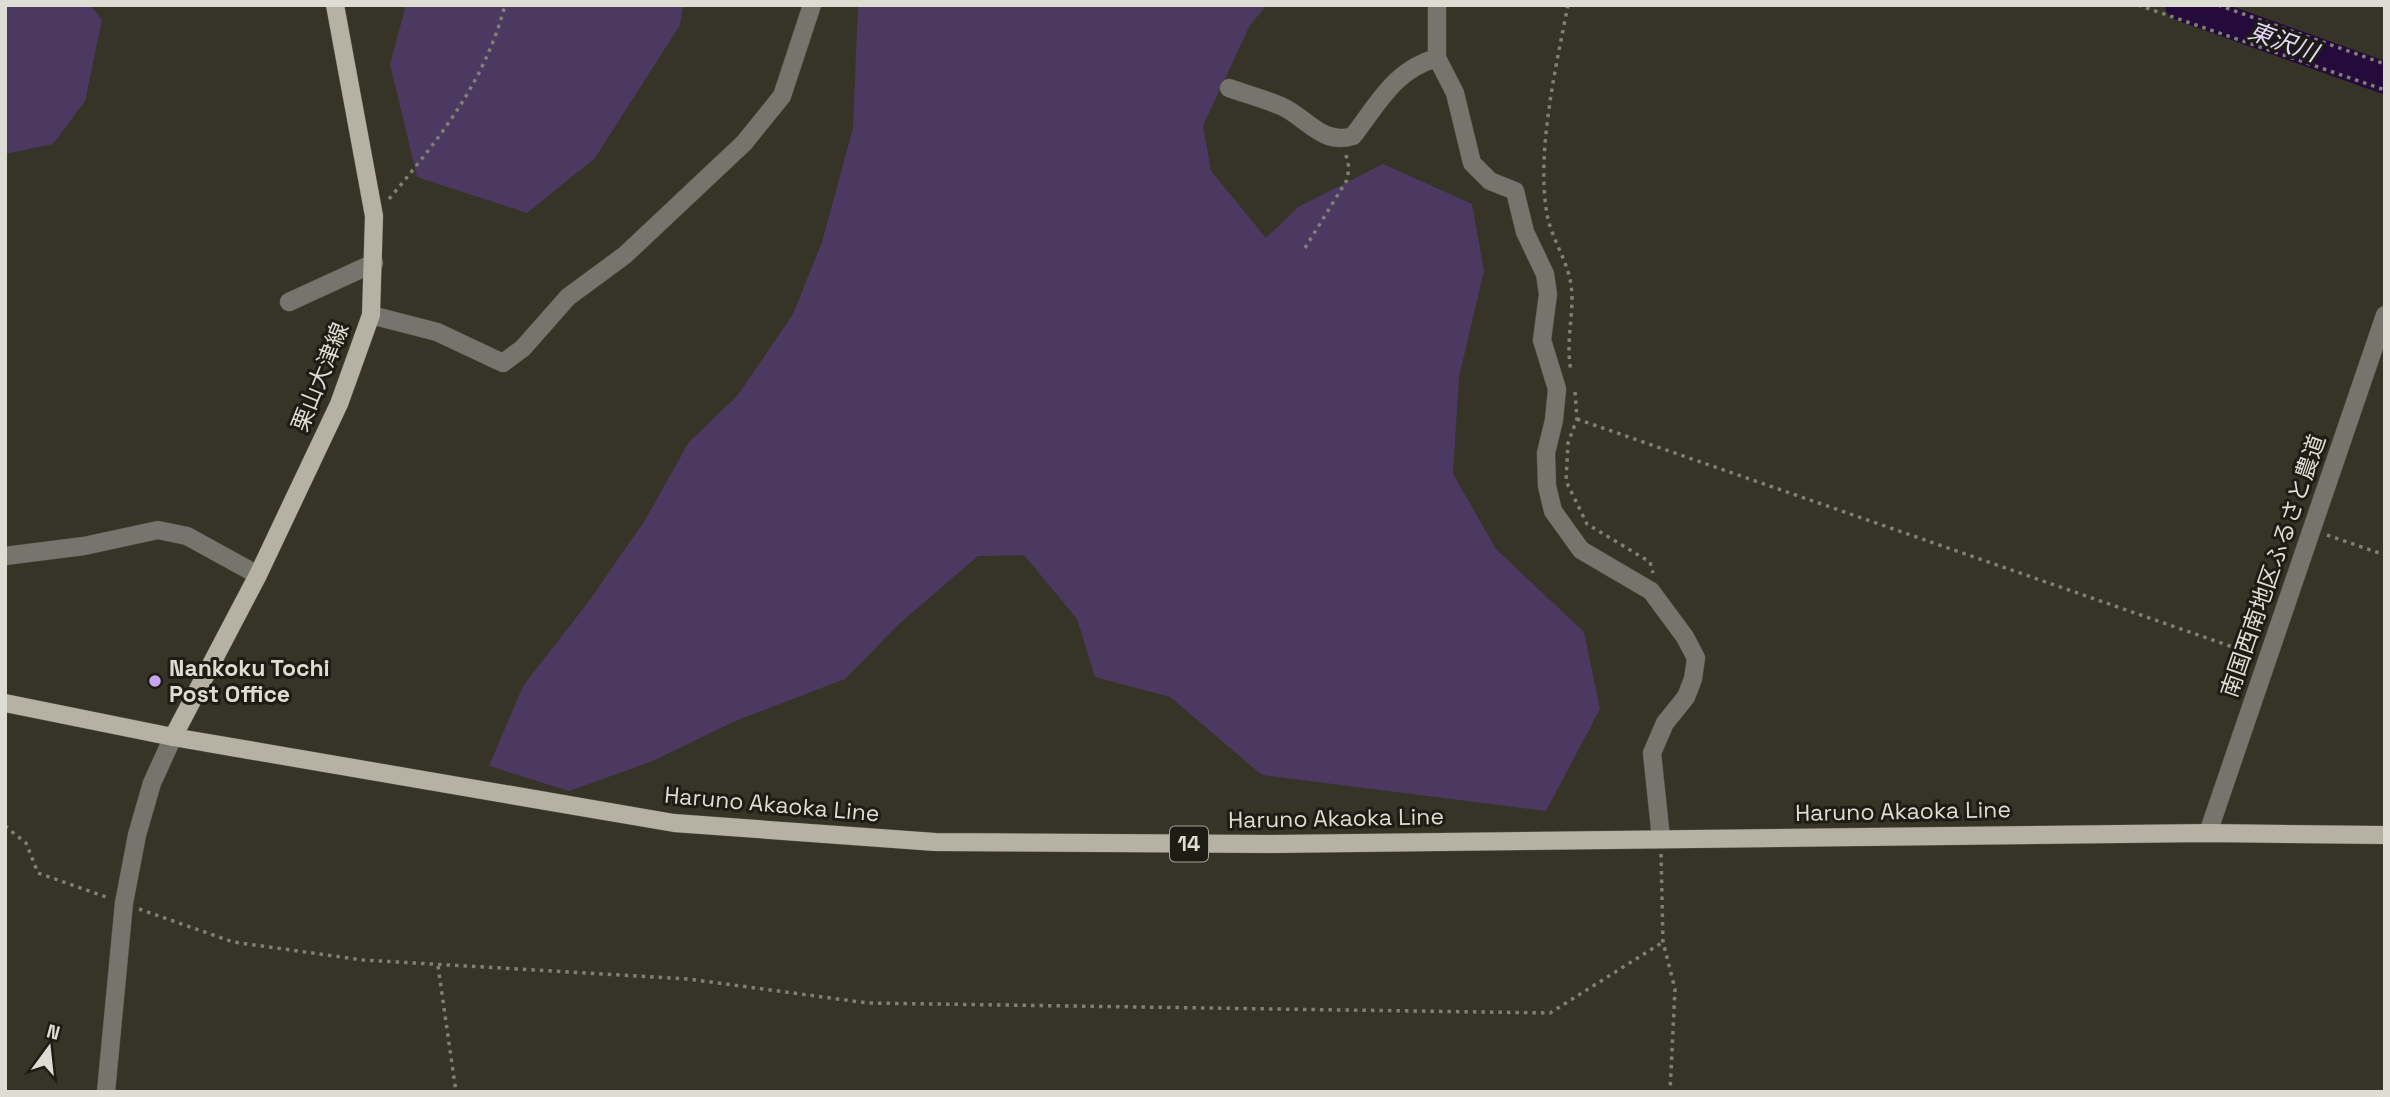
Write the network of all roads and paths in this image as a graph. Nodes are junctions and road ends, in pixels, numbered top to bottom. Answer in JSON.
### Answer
{"nodes":[{"id":1,"x":335,"y":5,"type":"edge"},
{"id":2,"x":505,"y":5,"type":"edge"},
{"id":3,"x":812,"y":5,"type":"edge"},
{"id":4,"x":1437,"y":5,"type":"edge"},
{"id":5,"x":1568,"y":5,"type":"edge"},
{"id":6,"x":2138,"y":5,"type":"edge"},
{"id":7,"x":2218,"y":5,"type":"edge"},
{"id":8,"x":1437,"y":58,"type":"junction"},
{"id":9,"x":2385,"y":64,"type":"edge"},
{"id":10,"x":1229,"y":88,"type":"dead end"},
{"id":11,"x":2385,"y":90,"type":"edge"},
{"id":12,"x":1342,"y":140,"type":"junction"},
{"id":13,"x":374,"y":216,"type":"junction"},
{"id":14,"x":1305,"y":248,"type":"dead end"},
{"id":15,"x":374,"y":263,"type":"junction"},
{"id":16,"x":289,"y":302,"type":"dead end"},
{"id":17,"x":371,"y":315,"type":"junction"},
{"id":18,"x":2385,"y":315,"type":"edge"},
{"id":19,"x":1577,"y":419,"type":"junction"},
{"id":20,"x":2311,"y":530,"type":"junction"},
{"id":21,"x":2385,"y":555,"type":"edge"},
{"id":22,"x":5,"y":556,"type":"edge"},
{"id":23,"x":258,"y":575,"type":"junction"},
{"id":24,"x":1651,"y":591,"type":"junction"},
{"id":25,"x":2267,"y":659,"type":"junction"},
{"id":26,"x":5,"y":703,"type":"edge"},
{"id":27,"x":173,"y":737,"type":"junction"},
{"id":28,"x":5,"y":826,"type":"edge"},
{"id":29,"x":2208,"y":833,"type":"junction"},
{"id":30,"x":2385,"y":835,"type":"edge"},
{"id":31,"x":1661,"y":838,"type":"junction"},
{"id":32,"x":124,"y":904,"type":"junction"},
{"id":33,"x":1663,"y":942,"type":"junction"},
{"id":34,"x":438,"y":966,"type":"junction"},
{"id":35,"x":106,"y":1092,"type":"edge"},
{"id":36,"x":456,"y":1092,"type":"edge"},
{"id":37,"x":1670,"y":1092,"type":"edge"}],
"edges":[{"from":1,"to":13,"type":"main road","name":"栗山大津線"},
{"from":2,"to":13,"type":"path"},
{"from":3,"to":17,"type":"street"},
{"from":4,"to":8,"type":"street"},
{"from":5,"to":19,"type":"path"},
{"from":6,"to":11,"type":"path"},
{"from":7,"to":9,"type":"path"},
{"from":8,"to":12,"type":"street"},
{"from":8,"to":24,"type":"street"},
{"from":10,"to":12,"type":"street"},
{"from":12,"to":14,"type":"path"},
{"from":13,"to":15,"type":"main road","name":"栗山大津線"},
{"from":15,"to":16,"type":"street"},
{"from":15,"to":17,"type":"main road","name":"栗山大津線"},
{"from":17,"to":23,"type":"main road","name":"栗山大津線"},
{"from":18,"to":20,"type":"street","name":"南国西南地区ふるさと農道"},
{"from":19,"to":24,"type":"path"},
{"from":19,"to":25,"type":"path"},
{"from":20,"to":21,"type":"path"},
{"from":20,"to":25,"type":"street","name":"南国西南地区ふるさと農道"},
{"from":22,"to":23,"type":"street"},
{"from":23,"to":27,"type":"main road","name":"栗山大津線"},
{"from":24,"to":31,"type":"street"},
{"from":25,"to":29,"type":"street","name":"南国西南地区ふるさと農道"},
{"from":26,"to":27,"type":"main road","name":"Haruno Akaoka Line","number":"14"},
{"from":27,"to":31,"type":"main road","name":"Haruno Akaoka Line","number":"14"},
{"from":27,"to":32,"type":"street"},
{"from":28,"to":32,"type":"path"},
{"from":29,"to":30,"type":"main road","name":"Haruno Akaoka Line","number":"14"},
{"from":29,"to":31,"type":"main road","name":"Haruno Akaoka Line","number":"14"},
{"from":31,"to":33,"type":"path"},
{"from":32,"to":34,"type":"path"},
{"from":32,"to":35,"type":"street"},
{"from":33,"to":34,"type":"path"},
{"from":33,"to":37,"type":"path"},
{"from":34,"to":36,"type":"path"}]}
